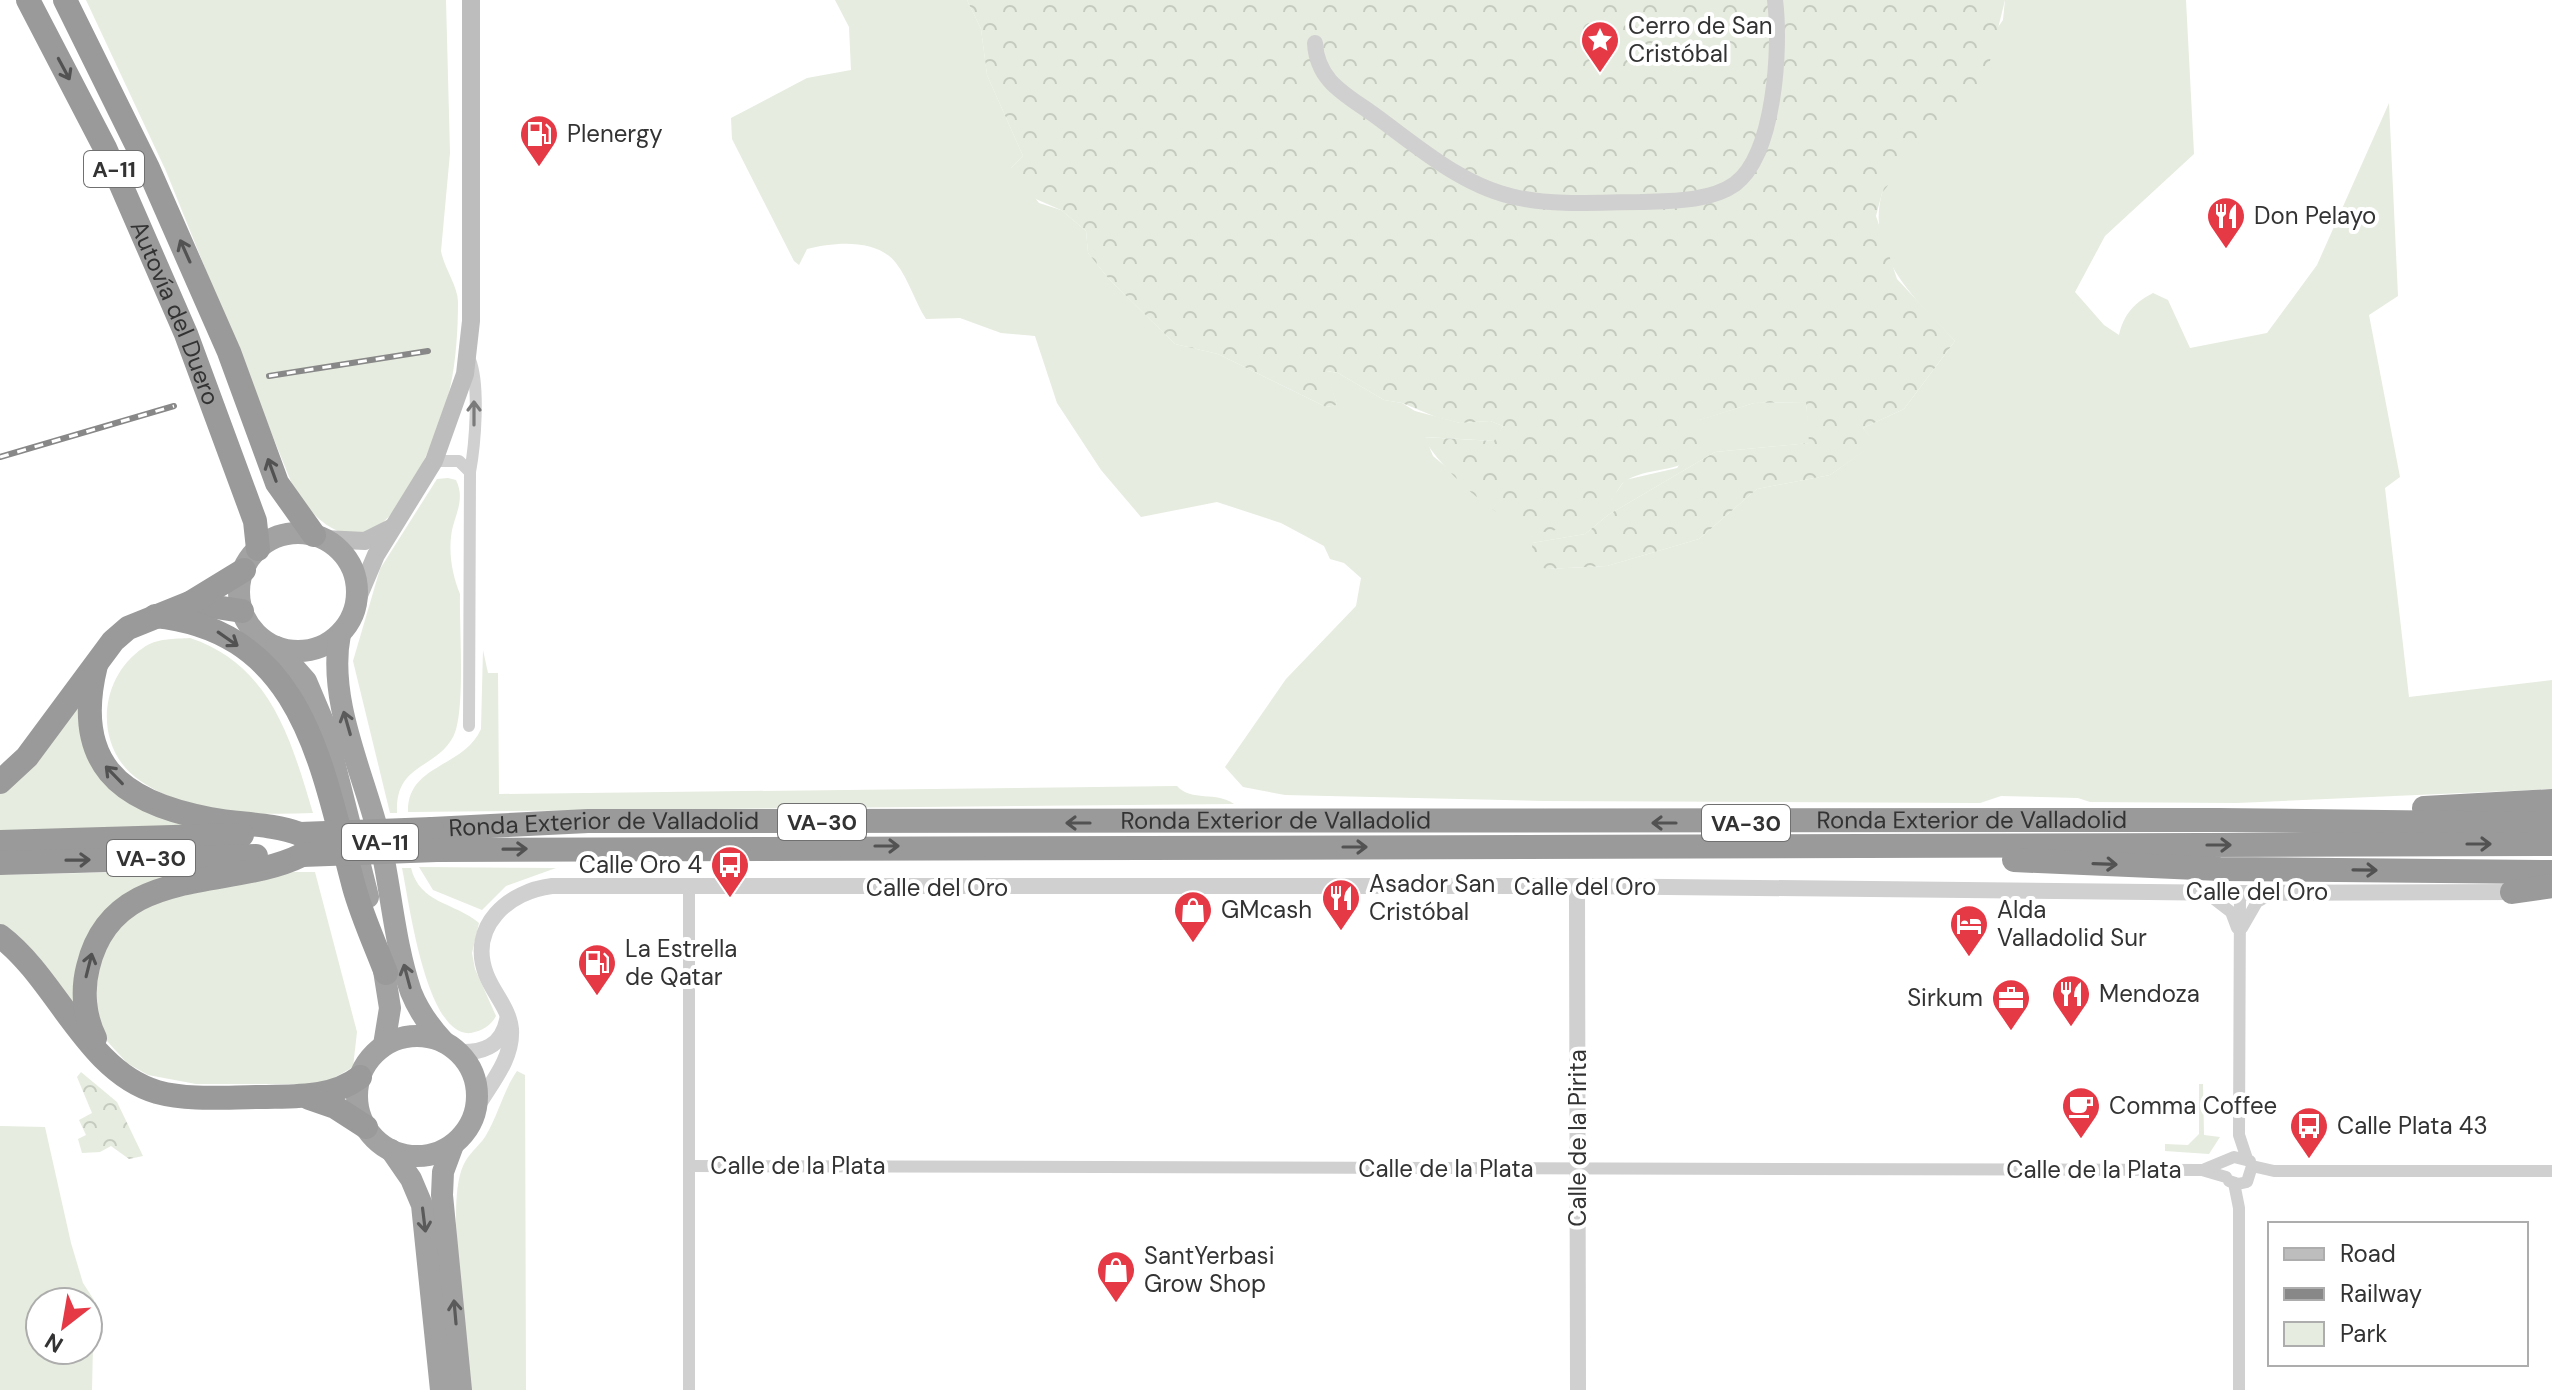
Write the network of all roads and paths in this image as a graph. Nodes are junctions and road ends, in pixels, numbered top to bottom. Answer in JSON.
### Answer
{"nodes":[{"id":1,"x":28,"y":0,"type":"edge"},
{"id":2,"x":65,"y":0,"type":"edge"},
{"id":3,"x":471,"y":0,"type":"edge"},
{"id":4,"x":1775,"y":0,"type":"edge"},
{"id":5,"x":1315,"y":43,"type":"dead end"},
{"id":6,"x":467,"y":354,"type":"junction"},
{"id":7,"x":434,"y":461,"type":"junction"},
{"id":8,"x":470,"y":472,"type":"junction"},
{"id":9,"x":393,"y":527,"type":"junction"},
{"id":10,"x":319,"y":537,"type":"junction"},
{"id":11,"x":258,"y":549,"type":"junction"},
{"id":12,"x":244,"y":570,"type":"junction"},
{"id":13,"x":357,"y":600,"type":"junction"},
{"id":14,"x":190,"y":603,"type":"junction"},
{"id":15,"x":242,"y":611,"type":"junction"},
{"id":16,"x":155,"y":616,"type":"junction"},
{"id":17,"x":340,"y":634,"type":"junction"},
{"id":18,"x":276,"y":647,"type":"junction"},
{"id":19,"x":97,"y":662,"type":"junction"},
{"id":20,"x":469,"y":726,"type":"dead end"},
{"id":21,"x":0,"y":782,"type":"edge"},
{"id":22,"x":2552,"y":801,"type":"edge"},
{"id":23,"x":2218,"y":820,"type":"junction"},
{"id":24,"x":2552,"y":824,"type":"edge"},
{"id":25,"x":1276,"y":835,"type":"junction"},
{"id":26,"x":0,"y":842,"type":"edge"},
{"id":27,"x":301,"y":844,"type":"junction"},
{"id":28,"x":2552,"y":844,"type":"edge"},
{"id":29,"x":1861,"y":845,"type":"junction"},
{"id":30,"x":0,"y":863,"type":"edge"},
{"id":31,"x":2552,"y":872,"type":"edge"},
{"id":32,"x":1577,"y":886,"type":"junction"},
{"id":33,"x":689,"y":887,"type":"junction"},
{"id":34,"x":2552,"y":889,"type":"edge"},
{"id":35,"x":2205,"y":892,"type":"junction"},
{"id":36,"x":2512,"y":892,"type":"joint"},
{"id":37,"x":2240,"y":893,"type":"junction"},
{"id":38,"x":2272,"y":893,"type":"junction"},
{"id":39,"x":2240,"y":934,"type":"junction"},
{"id":40,"x":0,"y":936,"type":"edge"},
{"id":41,"x":386,"y":973,"type":"junction"},
{"id":42,"x":507,"y":1014,"type":"junction"},
{"id":43,"x":384,"y":1045,"type":"junction"},
{"id":44,"x":451,"y":1047,"type":"junction"},
{"id":45,"x":110,"y":1064,"type":"junction"},
{"id":46,"x":360,"y":1077,"type":"junction"},
{"id":47,"x":298,"y":1096,"type":"junction"},
{"id":48,"x":477,"y":1107,"type":"junction"},
{"id":49,"x":366,"y":1127,"type":"junction"},
{"id":50,"x":2239,"y":1135,"type":"junction"},
{"id":51,"x":453,"y":1145,"type":"junction"},
{"id":52,"x":391,"y":1150,"type":"junction"},
{"id":53,"x":2228,"y":1161,"type":"junction"},
{"id":54,"x":689,"y":1166,"type":"junction"},
{"id":55,"x":1579,"y":1169,"type":"junction"},
{"id":56,"x":2202,"y":1170,"type":"junction"},
{"id":57,"x":2552,"y":1171,"type":"edge"},
{"id":58,"x":2243,"y":1174,"type":"junction"},
{"id":59,"x":441,"y":1390,"type":"edge"},
{"id":60,"x":461,"y":1390,"type":"edge"},
{"id":61,"x":689,"y":1390,"type":"edge"},
{"id":62,"x":1578,"y":1390,"type":"edge"},
{"id":63,"x":2239,"y":1390,"type":"edge"}],
"edges":[{"from":1,"to":11,"type":"highway","name":"Autovía del Duero","number":"A-11","one_way":true},
{"from":10,"to":2,"type":"highway","name":"Autovía del Duero","number":"A-11","one_way":true},
{"from":3,"to":6,"type":"main road"},
{"from":4,"to":5,"type":"street"},
{"from":6,"to":7,"type":"main road"},
{"from":8,"to":6,"type":"street","one_way":true},
{"from":7,"to":8,"type":"street"},
{"from":7,"to":9,"type":"main road"},
{"from":8,"to":20,"type":"street"},
{"from":9,"to":10,"type":"main road"},
{"from":9,"to":13,"type":"main road"},
{"from":10,"to":11,"type":"highway"},
{"from":10,"to":13,"type":"highway"},
{"from":11,"to":12,"type":"highway"},
{"from":12,"to":14,"type":"highway"},
{"from":12,"to":15,"type":"highway"},
{"from":13,"to":17,"type":"highway","number":"VA-11"},
{"from":14,"to":15,"type":"highway"},
{"from":14,"to":16,"type":"highway"},
{"from":15,"to":18,"type":"highway","number":"VA-11"},
{"from":16,"to":19,"type":"highway"},
{"from":16,"to":41,"type":"highway","one_way":true},
{"from":17,"to":18,"type":"highway"},
{"from":44,"to":17,"type":"highway","number":"VA-11","one_way":true},
{"from":18,"to":41,"type":"highway","number":"VA-11"},
{"from":19,"to":21,"type":"highway"},
{"from":27,"to":19,"type":"highway","one_way":true},
{"from":22,"to":23,"type":"highway"},
{"from":23,"to":24,"type":"highway","name":"Ronda Exterior de Valladolid","number":"VA-30"},
{"from":23,"to":25,"type":"highway","name":"Ronda Exterior de Valladolid","number":"VA-30","one_way":true},
{"from":25,"to":27,"type":"highway","name":"Ronda Exterior de Valladolid","number":"VA-30","bridge":true},
{"from":25,"to":29,"type":"highway","name":"Ronda Exterior de Valladolid","number":"VA-30","one_way":true},
{"from":26,"to":27,"type":"highway","name":"Ronda Exterior de Valladolid","number":"VA-30"},
{"from":30,"to":27,"type":"highway","name":"Ronda Exterior de Valladolid","number":"VA-30","one_way":true},
{"from":45,"to":27,"type":"highway","one_way":true},
{"from":29,"to":28,"type":"highway","name":"Ronda Exterior de Valladolid","number":"VA-30","one_way":true},
{"from":29,"to":31,"type":"highway","one_way":true},
{"from":32,"to":33,"type":"street","name":"Calle del Oro"},
{"from":32,"to":35,"type":"street","name":"Calle del Oro"},
{"from":32,"to":55,"type":"street","name":"Calle de la Pirita"},
{"from":33,"to":42,"type":"street","name":"Calle del Oro"},
{"from":33,"to":54,"type":"street"},
{"from":34,"to":36,"type":"highway"},
{"from":35,"to":37,"type":"street","name":"Calle del Oro"},
{"from":35,"to":39,"type":"street"},
{"from":36,"to":38,"type":"street","name":"Calle del Oro"},
{"from":37,"to":38,"type":"street","name":"Calle del Oro"},
{"from":37,"to":39,"type":"street"},
{"from":38,"to":39,"type":"street"},
{"from":39,"to":50,"type":"street"},
{"from":40,"to":45,"type":"highway"},
{"from":41,"to":43,"type":"highway","number":"VA-11"},
{"from":42,"to":44,"type":"street"},
{"from":42,"to":48,"type":"street","name":"Calle del Oro"},
{"from":43,"to":44,"type":"highway"},
{"from":43,"to":46,"type":"highway"},
{"from":44,"to":48,"type":"highway","number":"VA-11"},
{"from":45,"to":47,"type":"highway"},
{"from":46,"to":47,"type":"highway"},
{"from":46,"to":49,"type":"highway"},
{"from":47,"to":49,"type":"highway"},
{"from":48,"to":51,"type":"highway"},
{"from":49,"to":52,"type":"highway"},
{"from":50,"to":53,"type":"street"},
{"from":50,"to":58,"type":"street"},
{"from":51,"to":52,"type":"highway"},
{"from":60,"to":51,"type":"highway","one_way":true},
{"from":52,"to":59,"type":"highway","one_way":true},
{"from":53,"to":56,"type":"street","name":"Calle de la Plata"},
{"from":53,"to":58,"type":"street"},
{"from":53,"to":58,"type":"street","name":"Calle de la Plata"},
{"from":54,"to":55,"type":"street","name":"Calle de la Plata"},
{"from":54,"to":61,"type":"street"},
{"from":55,"to":56,"type":"street","name":"Calle de la Plata"},
{"from":55,"to":62,"type":"street","name":"Calle de la Pirita"},
{"from":56,"to":58,"type":"street","name":"Calle de la Plata"},
{"from":57,"to":58,"type":"street"},
{"from":58,"to":63,"type":"street"}]}
